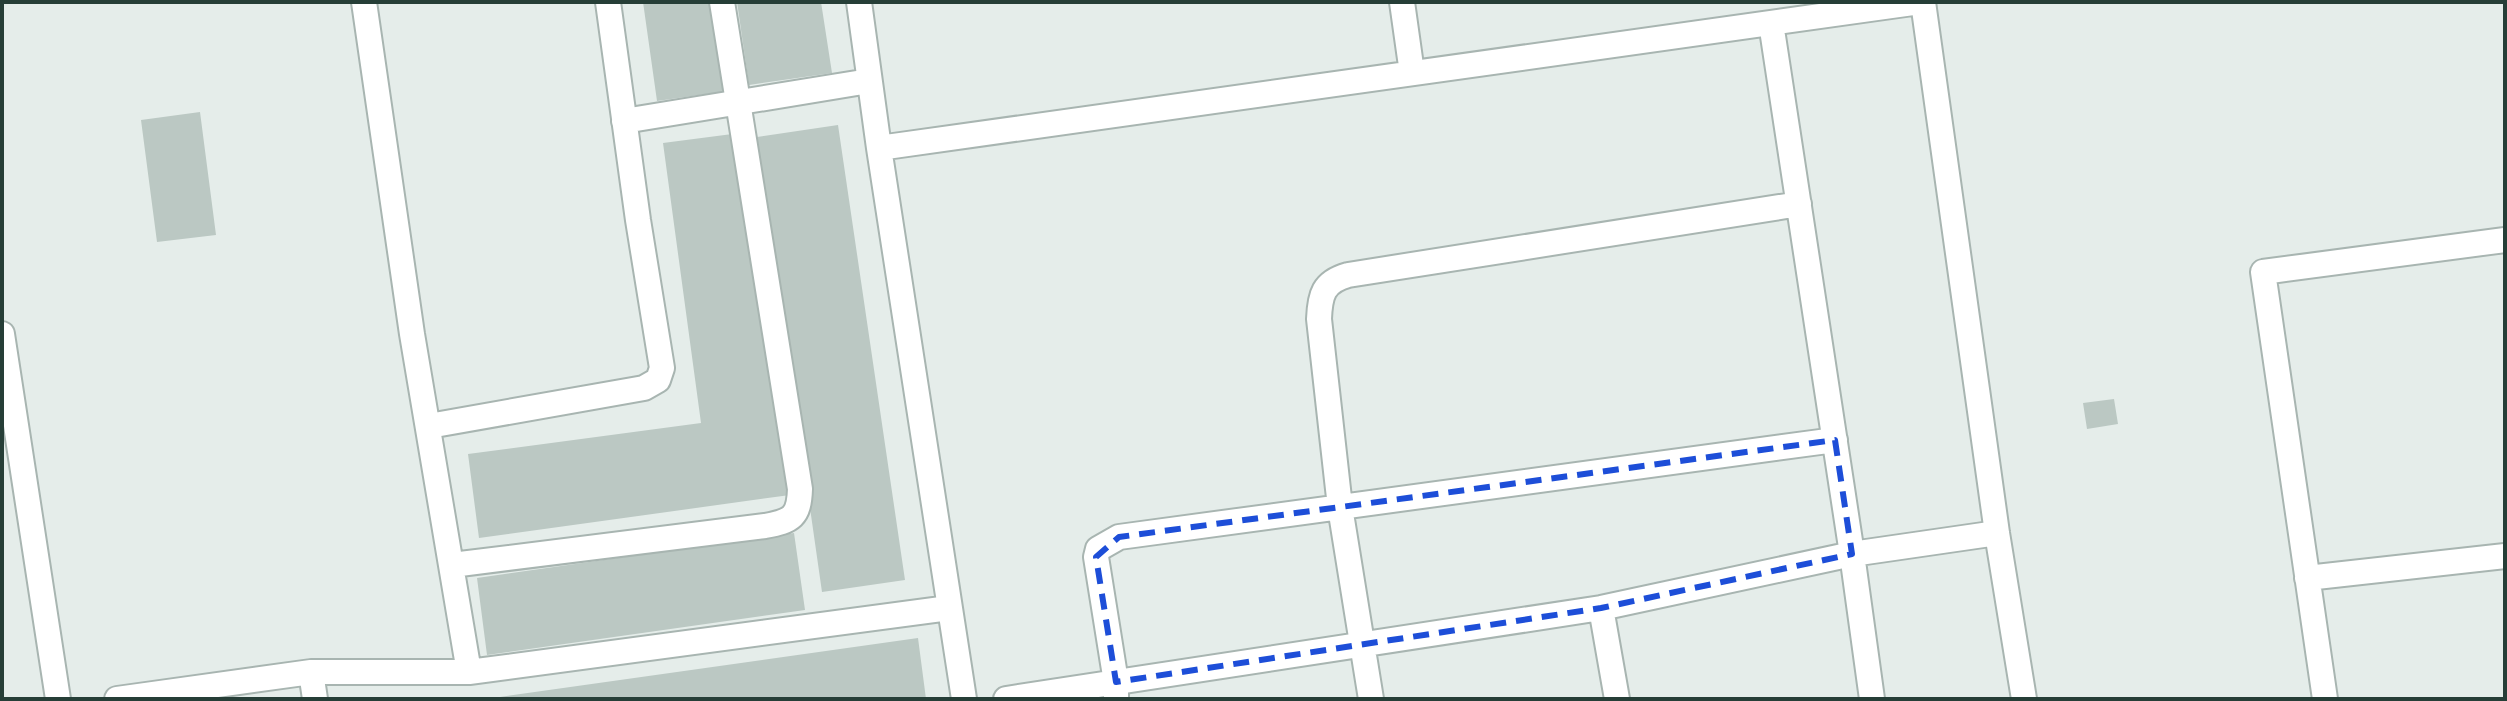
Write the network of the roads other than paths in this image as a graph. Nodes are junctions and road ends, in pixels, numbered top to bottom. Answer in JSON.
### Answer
{"nodes":[{"id":1,"x":364,"y":2,"type":"edge"},
{"id":2,"x":608,"y":2,"type":"edge"},
{"id":3,"x":722,"y":2,"type":"edge"},
{"id":4,"x":859,"y":2,"type":"edge"},
{"id":5,"x":1402,"y":2,"type":"edge"},
{"id":6,"x":1921,"y":2,"type":"edge"},
{"id":7,"x":1771,"y":23,"type":"junction"},
{"id":8,"x":1412,"y":73,"type":"junction"},
{"id":9,"x":869,"y":81,"type":"junction"},
{"id":10,"x":737,"y":103,"type":"junction"},
{"id":11,"x":624,"y":121,"type":"junction"},
{"id":12,"x":879,"y":148,"type":"junction"},
{"id":13,"x":1799,"y":204,"type":"junction"},
{"id":14,"x":2505,"y":240,"type":"edge"},
{"id":15,"x":2,"y":334,"type":"edge"},
{"id":16,"x":429,"y":426,"type":"junction"},
{"id":17,"x":1835,"y":440,"type":"junction"},
{"id":18,"x":1340,"y":507,"type":"junction"},
{"id":19,"x":1997,"y":533,"type":"junction"},
{"id":20,"x":1852,"y":554,"type":"junction"},
{"id":21,"x":2505,"y":556,"type":"edge"},
{"id":22,"x":452,"y":565,"type":"junction"},
{"id":23,"x":2307,"y":578,"type":"junction"},
{"id":24,"x":949,"y":608,"type":"junction"},
{"id":25,"x":1601,"y":608,"type":"junction"},
{"id":26,"x":1363,"y":644,"type":"junction"},
{"id":27,"x":311,"y":672,"type":"junction"},
{"id":28,"x":469,"y":672,"type":"junction"},
{"id":29,"x":1116,"y":690,"type":"edge"},
{"id":30,"x":58,"y":699,"type":"edge"},
{"id":31,"x":117,"y":699,"type":"edge"},
{"id":32,"x":315,"y":699,"type":"edge"},
{"id":33,"x":964,"y":699,"type":"edge"},
{"id":34,"x":1006,"y":699,"type":"edge"},
{"id":35,"x":1371,"y":699,"type":"edge"},
{"id":36,"x":1617,"y":699,"type":"edge"},
{"id":37,"x":1872,"y":699,"type":"edge"},
{"id":38,"x":2024,"y":699,"type":"edge"},
{"id":39,"x":2325,"y":699,"type":"edge"}],
"edges":[{"from":1,"to":16,"type":"street"},
{"from":2,"to":11,"type":"street"},
{"from":3,"to":10,"type":"street"},
{"from":4,"to":9,"type":"street"},
{"from":5,"to":8,"type":"street"},
{"from":6,"to":7,"type":"street"},
{"from":6,"to":19,"type":"street"},
{"from":7,"to":8,"type":"street"},
{"from":7,"to":13,"type":"street"},
{"from":8,"to":12,"type":"street"},
{"from":9,"to":10,"type":"street"},
{"from":9,"to":12,"type":"street"},
{"from":10,"to":11,"type":"street"},
{"from":10,"to":22,"type":"street"},
{"from":11,"to":16,"type":"street"},
{"from":12,"to":24,"type":"street"},
{"from":13,"to":17,"type":"street"},
{"from":13,"to":18,"type":"street"},
{"from":14,"to":23,"type":"street"},
{"from":15,"to":30,"type":"street"},
{"from":16,"to":22,"type":"street"},
{"from":17,"to":18,"type":"street"},
{"from":17,"to":20,"type":"street"},
{"from":18,"to":26,"type":"street"},
{"from":18,"to":29,"type":"street"},
{"from":19,"to":20,"type":"street"},
{"from":19,"to":38,"type":"street"},
{"from":20,"to":25,"type":"street"},
{"from":20,"to":37,"type":"street"},
{"from":21,"to":23,"type":"street"},
{"from":22,"to":28,"type":"street"},
{"from":23,"to":39,"type":"street"},
{"from":24,"to":28,"type":"street"},
{"from":24,"to":33,"type":"street"},
{"from":25,"to":26,"type":"street"},
{"from":25,"to":36,"type":"street"},
{"from":26,"to":29,"type":"street"},
{"from":26,"to":35,"type":"street"},
{"from":27,"to":28,"type":"street"},
{"from":27,"to":31,"type":"street"},
{"from":27,"to":32,"type":"street"},
{"from":29,"to":34,"type":"street"}]}
